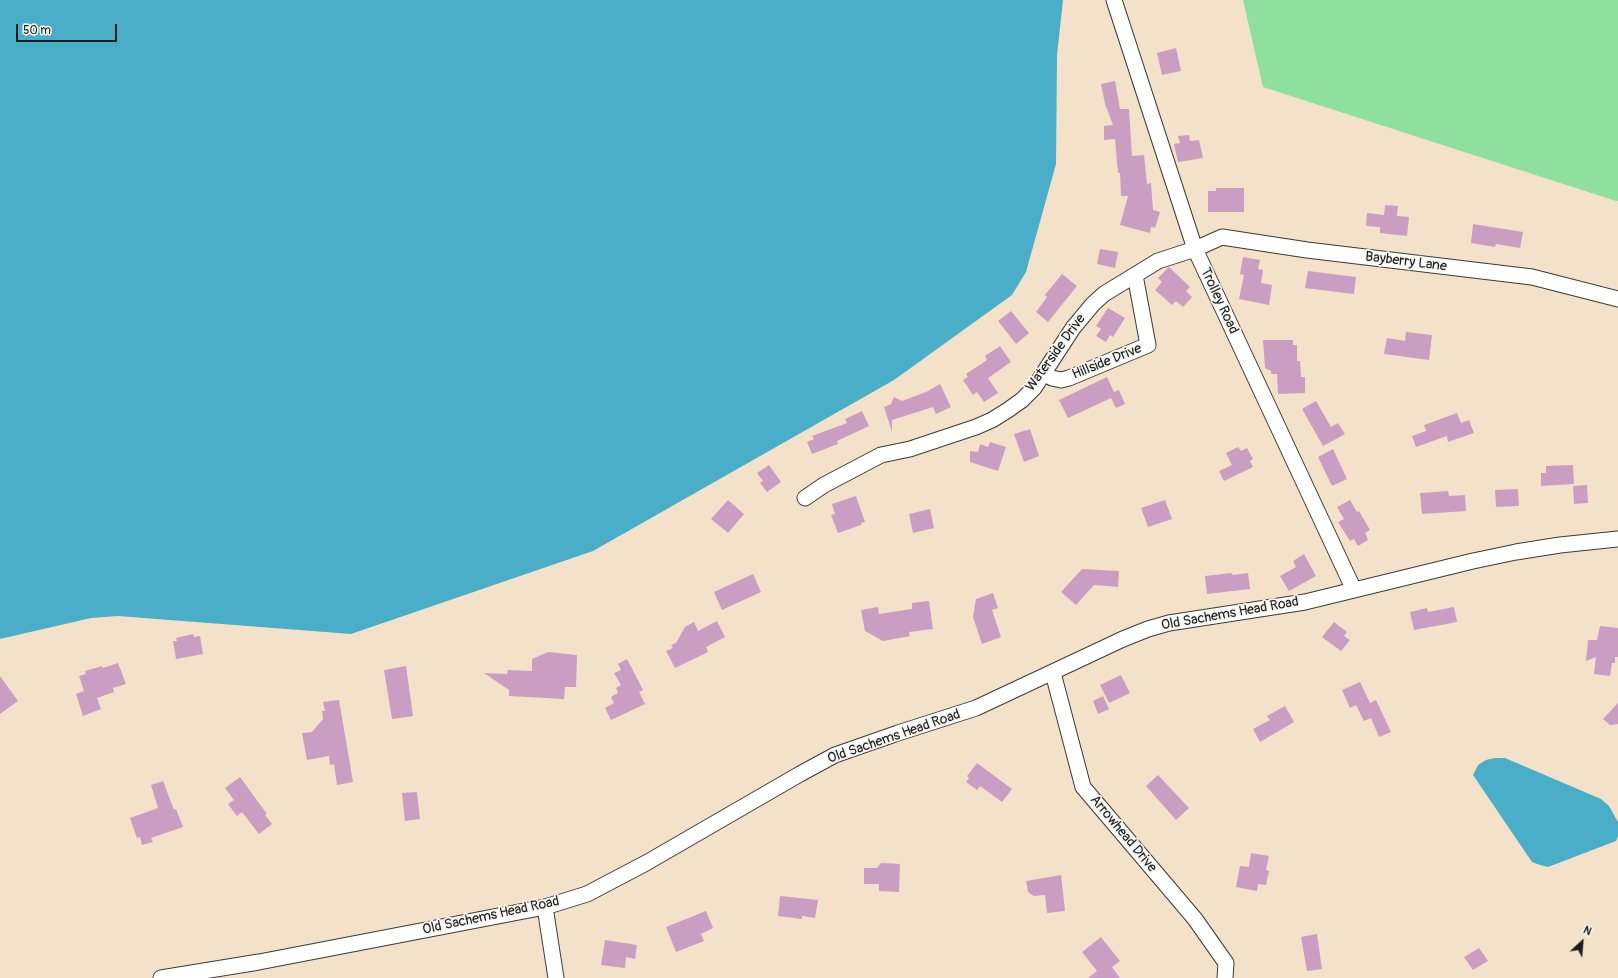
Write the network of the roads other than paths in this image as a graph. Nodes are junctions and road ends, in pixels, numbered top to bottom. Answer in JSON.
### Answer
{"nodes":[{"id":1,"x":1114,"y":0,"type":"edge"},
{"id":2,"x":1195,"y":249,"type":"junction"},
{"id":3,"x":1135,"y":275,"type":"junction"},
{"id":4,"x":1618,"y":299,"type":"edge"},
{"id":5,"x":1044,"y":373,"type":"junction"},
{"id":6,"x":805,"y":498,"type":"dead end"},
{"id":7,"x":1618,"y":539,"type":"edge"},
{"id":8,"x":1354,"y":590,"type":"junction"},
{"id":9,"x":1054,"y":673,"type":"junction"},
{"id":10,"x":545,"y":907,"type":"junction"},
{"id":11,"x":161,"y":978,"type":"edge"},
{"id":12,"x":556,"y":978,"type":"edge"},
{"id":13,"x":1225,"y":978,"type":"edge"}],
"edges":[{"from":1,"to":2,"type":"street","name":"Trolley Road"},
{"from":2,"to":3,"type":"street","name":"Waterside Drive"},
{"from":2,"to":4,"type":"street","name":"Bayberry Lane"},
{"from":2,"to":8,"type":"street","name":"Trolley Road"},
{"from":3,"to":5,"type":"street","name":"Waterside Drive"},
{"from":3,"to":5,"type":"street","name":"Hillside Drive"},
{"from":5,"to":6,"type":"street","name":"Waterside Drive"},
{"from":7,"to":8,"type":"street","name":"Old Sachems Head Road"},
{"from":8,"to":9,"type":"street","name":"Old Sachems Head Road"},
{"from":9,"to":10,"type":"street","name":"Old Sachems Head Road"},
{"from":9,"to":13,"type":"street","name":"Arrowhead Drive"},
{"from":10,"to":11,"type":"street","name":"Old Sachems Head Road"},
{"from":10,"to":12,"type":"street"}]}
